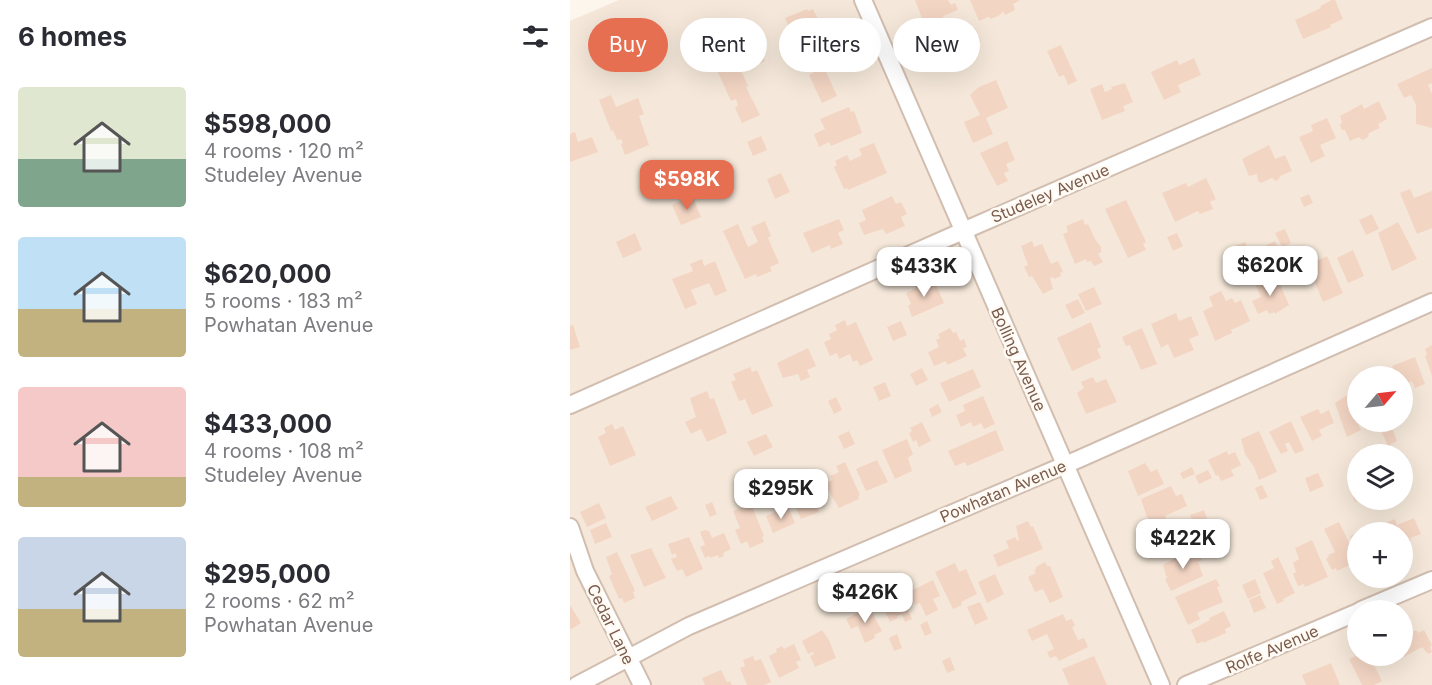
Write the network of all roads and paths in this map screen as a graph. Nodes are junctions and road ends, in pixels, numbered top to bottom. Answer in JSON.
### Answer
{"nodes":[{"id":1,"x":863,"y":0,"type":"edge"},
{"id":2,"x":1432,"y":27,"type":"edge"},
{"id":3,"x":963,"y":231,"type":"junction"},
{"id":4,"x":1432,"y":302,"type":"edge"},
{"id":5,"x":570,"y":405,"type":"edge"},
{"id":6,"x":1066,"y":465,"type":"junction"},
{"id":7,"x":570,"y":527,"type":"edge"},
{"id":8,"x":1432,"y":580,"type":"edge"},
{"id":9,"x":1385,"y":600,"type":"edge"},
{"id":10,"x":1347,"y":616,"type":"edge"},
{"id":11,"x":627,"y":658,"type":"junction"},
{"id":12,"x":577,"y":685,"type":"edge"},
{"id":13,"x":642,"y":685,"type":"edge"},
{"id":14,"x":1161,"y":685,"type":"edge"},
{"id":15,"x":1186,"y":685,"type":"edge"}],
"edges":[{"from":1,"to":3,"type":"street","name":"Bolling Avenue"},
{"from":2,"to":3,"type":"street","name":"Studeley Avenue"},
{"from":3,"to":5,"type":"street","name":"Studeley Avenue"},
{"from":3,"to":6,"type":"street","name":"Bolling Avenue"},
{"from":4,"to":6,"type":"street","name":"Powhatan Avenue"},
{"from":6,"to":11,"type":"street","name":"Powhatan Avenue"},
{"from":6,"to":14,"type":"street","name":"Bolling Avenue"},
{"from":7,"to":11,"type":"street","name":"Cedar Lane"},
{"from":8,"to":9,"type":"street","name":"Rolfe Avenue"},
{"from":10,"to":15,"type":"street","name":"Rolfe Avenue"},
{"from":11,"to":12,"type":"street","name":"Powhatan Avenue"},
{"from":11,"to":13,"type":"street","name":"Cedar Lane"}]}
